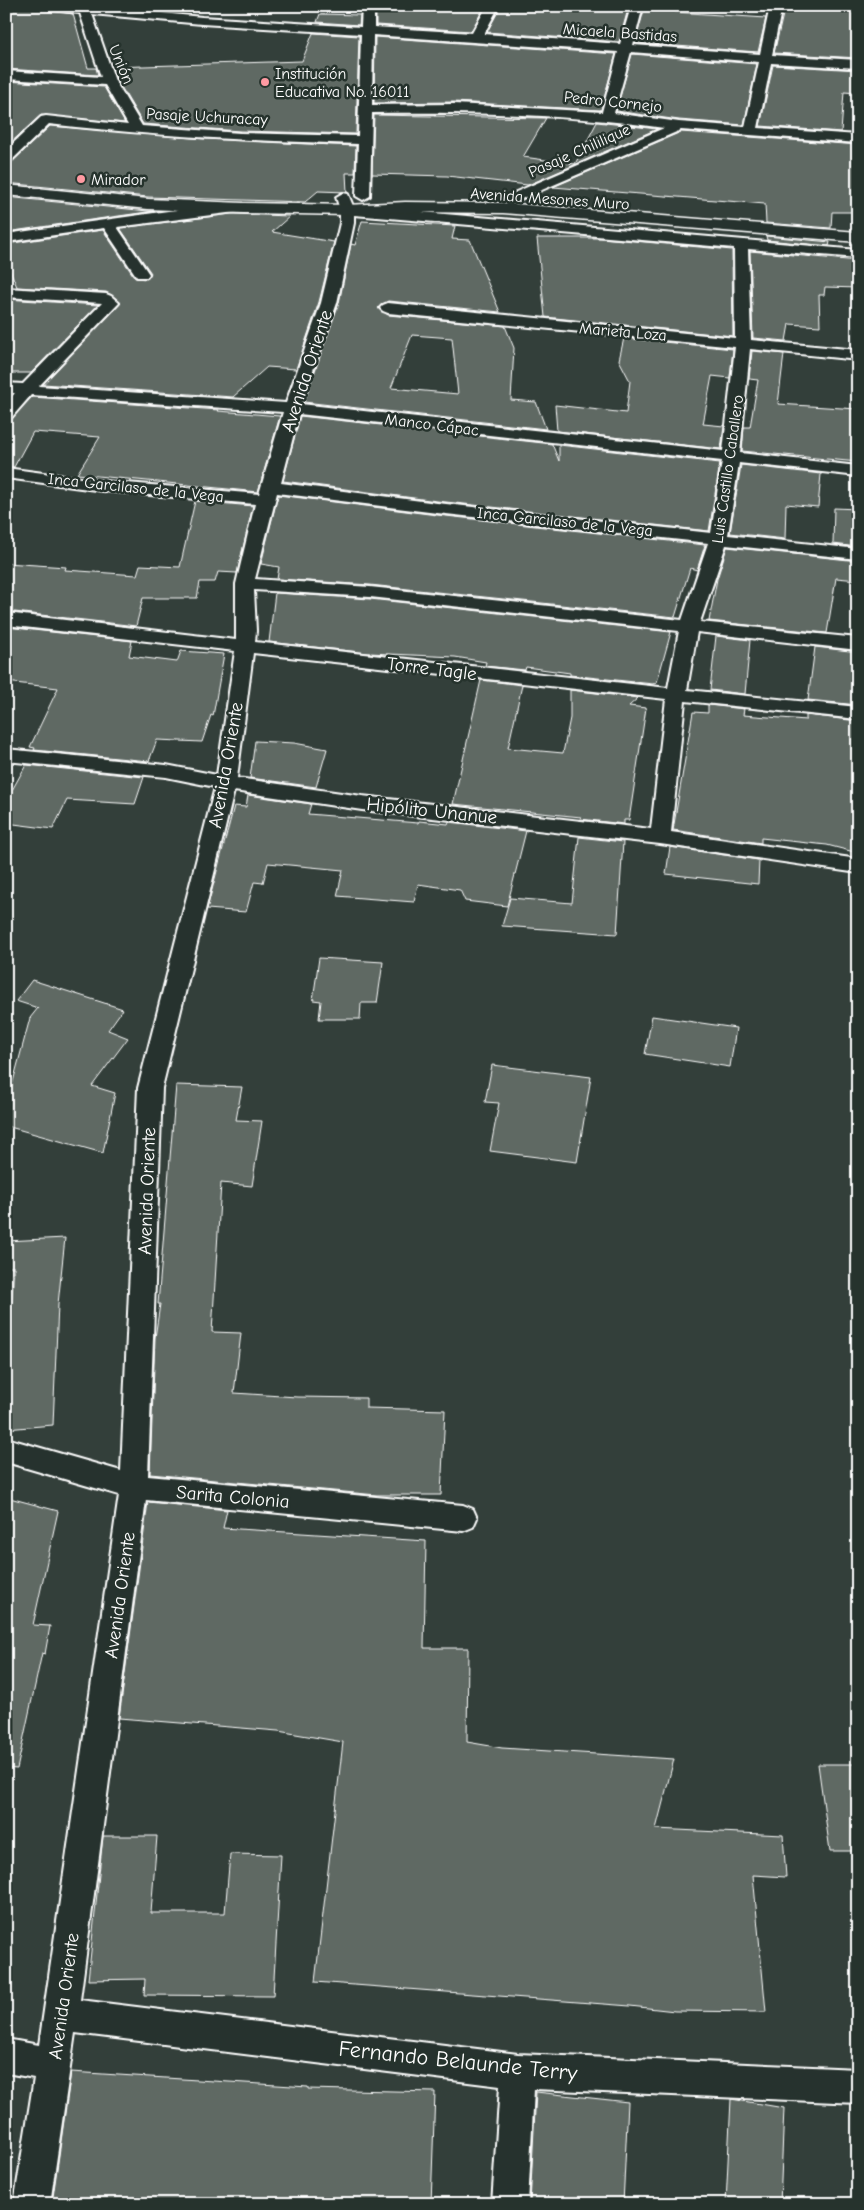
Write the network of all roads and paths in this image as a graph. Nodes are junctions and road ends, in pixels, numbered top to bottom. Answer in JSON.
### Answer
{"nodes":[{"id":1,"x":50,"y":6,"type":"edge"},
{"id":2,"x":368,"y":6,"type":"edge"},
{"id":3,"x":493,"y":6,"type":"edge"},
{"id":4,"x":776,"y":6,"type":"edge"},
{"id":5,"x":85,"y":8,"type":"edge"},
{"id":6,"x":636,"y":10,"type":"dead end"},
{"id":7,"x":368,"y":30,"type":"junction"},
{"id":8,"x":476,"y":37,"type":"junction"},
{"id":9,"x":627,"y":48,"type":"junction"},
{"id":10,"x":766,"y":59,"type":"junction"},
{"id":11,"x":858,"y":64,"type":"edge"},
{"id":12,"x":6,"y":75,"type":"edge"},
{"id":13,"x":109,"y":81,"type":"junction"},
{"id":14,"x":365,"y":109,"type":"junction"},
{"id":15,"x":607,"y":116,"type":"junction"},
{"id":16,"x":679,"y":126,"type":"junction"},
{"id":17,"x":138,"y":130,"type":"junction"},
{"id":18,"x":751,"y":131,"type":"junction"},
{"id":19,"x":858,"y":138,"type":"edge"},
{"id":20,"x":366,"y":140,"type":"junction"},
{"id":21,"x":6,"y":158,"type":"edge"},
{"id":22,"x":6,"y":190,"type":"edge"},
{"id":23,"x":421,"y":192,"type":"dead end"},
{"id":24,"x":479,"y":192,"type":"dead end"},
{"id":25,"x":521,"y":195,"type":"junction"},
{"id":26,"x":351,"y":201,"type":"junction"},
{"id":27,"x":243,"y":208,"type":"junction"},
{"id":28,"x":107,"y":223,"type":"junction"},
{"id":29,"x":858,"y":223,"type":"edge"},
{"id":30,"x":858,"y":237,"type":"edge"},
{"id":31,"x":6,"y":238,"type":"edge"},
{"id":32,"x":741,"y":245,"type":"junction"},
{"id":33,"x":858,"y":254,"type":"edge"},
{"id":34,"x":142,"y":274,"type":"dead end"},
{"id":35,"x":6,"y":292,"type":"edge"},
{"id":36,"x":388,"y":308,"type":"dead end"},
{"id":37,"x":743,"y":342,"type":"junction"},
{"id":38,"x":858,"y":355,"type":"edge"},
{"id":39,"x":6,"y":388,"type":"edge"},
{"id":40,"x":26,"y":390,"type":"junction"},
{"id":41,"x":292,"y":408,"type":"junction"},
{"id":42,"x":6,"y":414,"type":"edge"},
{"id":43,"x":731,"y":458,"type":"junction"},
{"id":44,"x":858,"y":471,"type":"edge"},
{"id":45,"x":6,"y":473,"type":"edge"},
{"id":46,"x":268,"y":494,"type":"junction"},
{"id":47,"x":719,"y":538,"type":"junction"},
{"id":48,"x":858,"y":554,"type":"edge"},
{"id":49,"x":245,"y":584,"type":"junction"},
{"id":50,"x":6,"y":619,"type":"edge"},
{"id":51,"x":688,"y":627,"type":"junction"},
{"id":52,"x":858,"y":644,"type":"edge"},
{"id":53,"x":244,"y":646,"type":"junction"},
{"id":54,"x":676,"y":696,"type":"junction"},
{"id":55,"x":858,"y":713,"type":"edge"},
{"id":56,"x":6,"y":754,"type":"edge"},
{"id":57,"x":226,"y":783,"type":"junction"},
{"id":58,"x":660,"y":837,"type":"junction"},
{"id":59,"x":858,"y":866,"type":"edge"},
{"id":60,"x":6,"y":1450,"type":"edge"},
{"id":61,"x":134,"y":1486,"type":"junction"},
{"id":62,"x":463,"y":1518,"type":"dead end"},
{"id":63,"x":61,"y":2014,"type":"junction"},
{"id":64,"x":6,"y":2056,"type":"edge"},
{"id":65,"x":53,"y":2065,"type":"junction"},
{"id":66,"x":518,"y":2071,"type":"junction"},
{"id":67,"x":858,"y":2086,"type":"edge"},
{"id":68,"x":32,"y":2204,"type":"edge"},
{"id":69,"x":510,"y":2204,"type":"edge"}],
"edges":[{"from":1,"to":5,"type":"street","name":"Micaela Bastidas"},
{"from":2,"to":7,"type":"street","name":"Avenida Oriente"},
{"from":3,"to":8,"type":"street"},
{"from":4,"to":10,"type":"street"},
{"from":5,"to":7,"type":"street","name":"Micaela Bastidas"},
{"from":5,"to":13,"type":"street","name":"Unión"},
{"from":6,"to":9,"type":"street"},
{"from":7,"to":8,"type":"street","name":"Micaela Bastidas"},
{"from":7,"to":14,"type":"street","name":"Avenida Oriente"},
{"from":8,"to":9,"type":"street","name":"Micaela Bastidas"},
{"from":9,"to":10,"type":"street","name":"Micaela Bastidas"},
{"from":9,"to":15,"type":"street"},
{"from":10,"to":11,"type":"street","name":"Micaela Bastidas"},
{"from":10,"to":18,"type":"street"},
{"from":12,"to":13,"type":"street"},
{"from":13,"to":17,"type":"street","name":"Unión"},
{"from":14,"to":15,"type":"street","name":"Pedro Cornejo"},
{"from":14,"to":20,"type":"street","name":"Avenida Oriente"},
{"from":15,"to":16,"type":"street","name":"Pedro Cornejo"},
{"from":16,"to":18,"type":"street","name":"Pedro Cornejo"},
{"from":16,"to":25,"type":"street","name":"Pasaje Chililique"},
{"from":17,"to":20,"type":"street","name":"Pasaje Uchuracay"},
{"from":17,"to":21,"type":"street","name":"Pasaje Uchuracay"},
{"from":18,"to":19,"type":"street","name":"Pedro Cornejo"},
{"from":20,"to":26,"type":"street","name":"Avenida Oriente"},
{"from":22,"to":27,"type":"highway"},
{"from":23,"to":26,"type":"highway"},
{"from":24,"to":25,"type":"highway","name":"Avenida Mesones Muro"},
{"from":25,"to":29,"type":"highway","name":"Avenida Mesones Muro"},
{"from":26,"to":27,"type":"highway"},
{"from":26,"to":30,"type":"highway"},
{"from":26,"to":32,"type":"street"},
{"from":26,"to":41,"type":"street","name":"Avenida Oriente"},
{"from":27,"to":28,"type":"street"},
{"from":28,"to":31,"type":"street"},
{"from":28,"to":34,"type":"street"},
{"from":32,"to":33,"type":"street"},
{"from":32,"to":37,"type":"street","name":"Luis Castillo Caballero"},
{"from":35,"to":40,"type":"street"},
{"from":36,"to":37,"type":"street","name":"Marieta Loza"},
{"from":37,"to":38,"type":"street","name":"Marieta Loza"},
{"from":37,"to":43,"type":"street","name":"Luis Castillo Caballero"},
{"from":39,"to":40,"type":"street","name":"Manco Cápac"},
{"from":40,"to":41,"type":"street","name":"Manco Cápac"},
{"from":40,"to":42,"type":"street"},
{"from":41,"to":43,"type":"street","name":"Manco Cápac"},
{"from":41,"to":46,"type":"street","name":"Avenida Oriente"},
{"from":43,"to":44,"type":"street","name":"Manco Cápac"},
{"from":43,"to":47,"type":"street","name":"Luis Castillo Caballero"},
{"from":45,"to":46,"type":"street","name":"Inca Garcilaso de la Vega"},
{"from":46,"to":47,"type":"street","name":"Inca Garcilaso de la Vega"},
{"from":46,"to":49,"type":"street","name":"Avenida Oriente"},
{"from":47,"to":48,"type":"street","name":"Inca Garcilaso de la Vega"},
{"from":47,"to":51,"type":"street","name":"Luis Castillo Caballero"},
{"from":49,"to":51,"type":"street"},
{"from":49,"to":53,"type":"street","name":"Avenida Oriente"},
{"from":50,"to":53,"type":"street","name":"Torre Tagle"},
{"from":51,"to":52,"type":"street"},
{"from":51,"to":54,"type":"street","name":"Luis Castillo Caballero"},
{"from":53,"to":54,"type":"street","name":"Torre Tagle"},
{"from":53,"to":57,"type":"street","name":"Avenida Oriente"},
{"from":54,"to":55,"type":"street","name":"Torre Tagle"},
{"from":54,"to":58,"type":"street","name":"Luis Castillo Caballero"},
{"from":56,"to":57,"type":"street","name":"Hipólito Unanue"},
{"from":57,"to":58,"type":"street","name":"Hipólito Unanue"},
{"from":57,"to":61,"type":"street","name":"Avenida Oriente"},
{"from":58,"to":59,"type":"street","name":"Hipólito Unanue"},
{"from":60,"to":61,"type":"street","name":"Sarita Colonia"},
{"from":61,"to":62,"type":"street","name":"Sarita Colonia"},
{"from":61,"to":63,"type":"street","name":"Avenida Oriente"},
{"from":63,"to":65,"type":"street","name":"Avenida Oriente"},
{"from":63,"to":66,"type":"street","name":"Fernando Belaunde Terry"},
{"from":64,"to":65,"type":"street"},
{"from":65,"to":68,"type":"street","name":"Avenida Oriente"},
{"from":66,"to":67,"type":"street","name":"Fernando Belaunde Terry"},
{"from":66,"to":69,"type":"street"}]}
